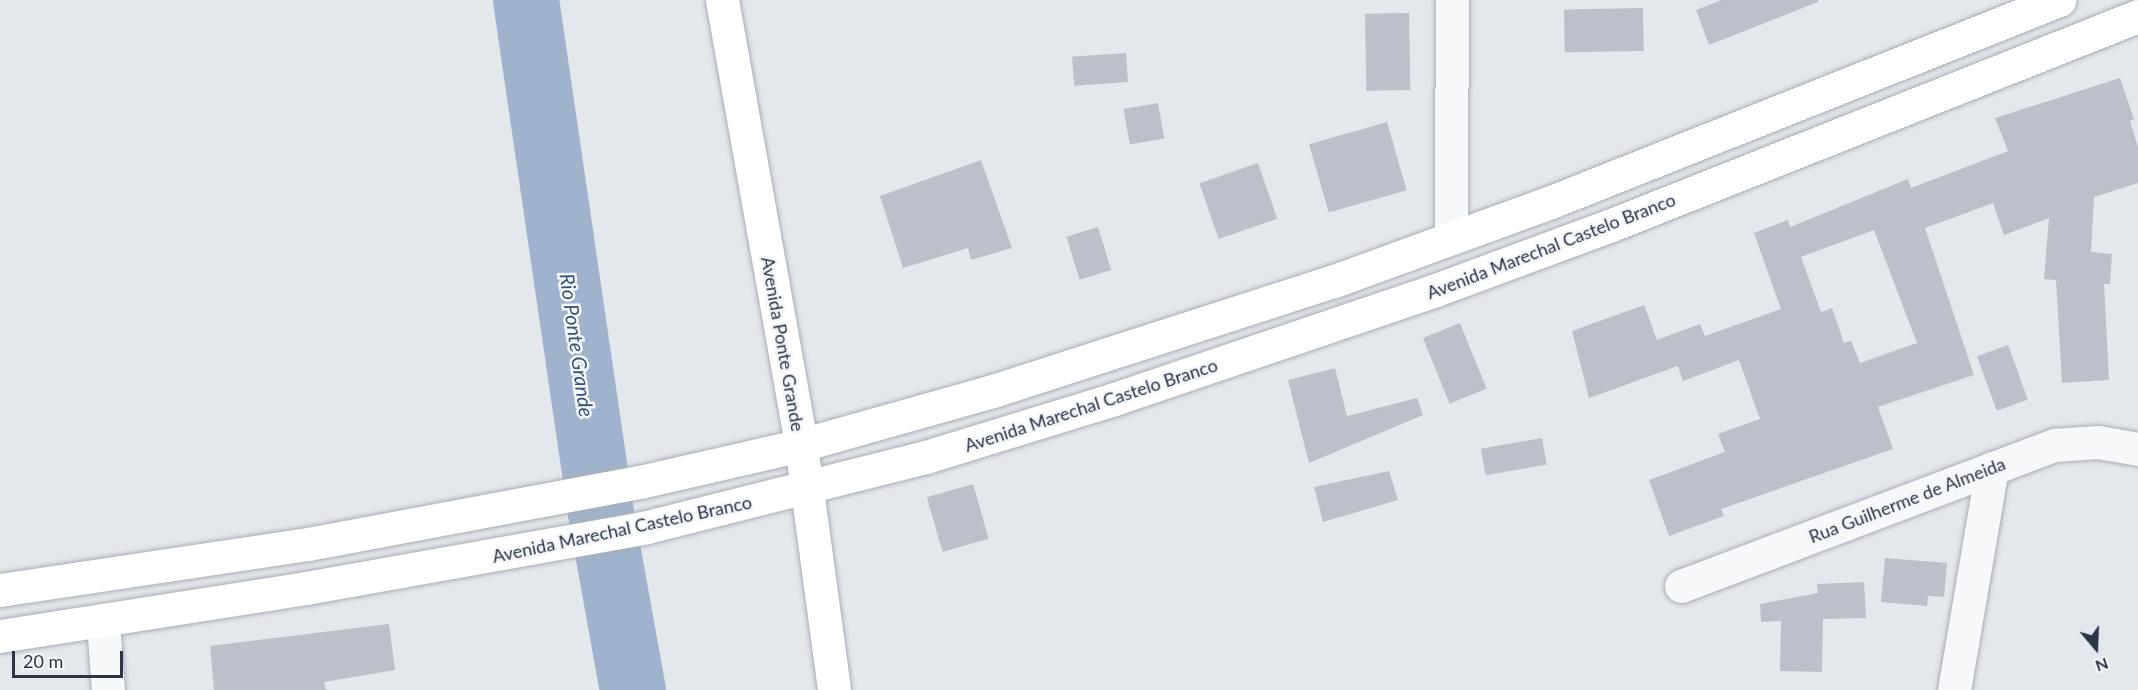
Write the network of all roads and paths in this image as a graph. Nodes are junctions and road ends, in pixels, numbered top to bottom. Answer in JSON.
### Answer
{"nodes":[{"id":1,"x":722,"y":0,"type":"edge"},
{"id":2,"x":1452,"y":0,"type":"edge"},
{"id":3,"x":2060,"y":0,"type":"edge"},
{"id":4,"x":2138,"y":16,"type":"edge"},
{"id":5,"x":1452,"y":238,"type":"junction"},
{"id":6,"x":1433,"y":291,"type":"junction"},
{"id":7,"x":801,"y":446,"type":"junction"},
{"id":8,"x":2138,"y":448,"type":"edge"},
{"id":9,"x":1992,"y":468,"type":"junction"},
{"id":10,"x":808,"y":489,"type":"junction"},
{"id":11,"x":1681,"y":586,"type":"dead end"},
{"id":12,"x":0,"y":590,"type":"edge"},
{"id":13,"x":103,"y":622,"type":"junction"},
{"id":14,"x":0,"y":636,"type":"edge"},
{"id":15,"x":108,"y":690,"type":"edge"},
{"id":16,"x":834,"y":690,"type":"edge"},
{"id":17,"x":1954,"y":690,"type":"edge"}],
"edges":[{"from":1,"to":7,"type":"street","name":"Avenida Ponte Grande"},
{"from":2,"to":5,"type":"street"},
{"from":3,"to":5,"type":"street"},
{"from":4,"to":6,"type":"street","name":"Avenida Marechal Castelo Branco"},
{"from":5,"to":6,"type":"street"},
{"from":5,"to":7,"type":"street"},
{"from":6,"to":10,"type":"street","name":"Avenida Marechal Castelo Branco"},
{"from":7,"to":10,"type":"street","name":"Avenida Ponte Grande"},
{"from":7,"to":12,"type":"street"},
{"from":8,"to":9,"type":"street","name":"Rua Guilherme de Almeida"},
{"from":9,"to":11,"type":"street","name":"Rua Guilherme de Almeida"},
{"from":9,"to":17,"type":"street"},
{"from":10,"to":13,"type":"street","name":"Avenida Marechal Castelo Branco"},
{"from":10,"to":16,"type":"street","name":"Avenida Ponte Grande"},
{"from":13,"to":14,"type":"street","name":"Avenida Marechal Castelo Branco"},
{"from":13,"to":15,"type":"street"}]}
